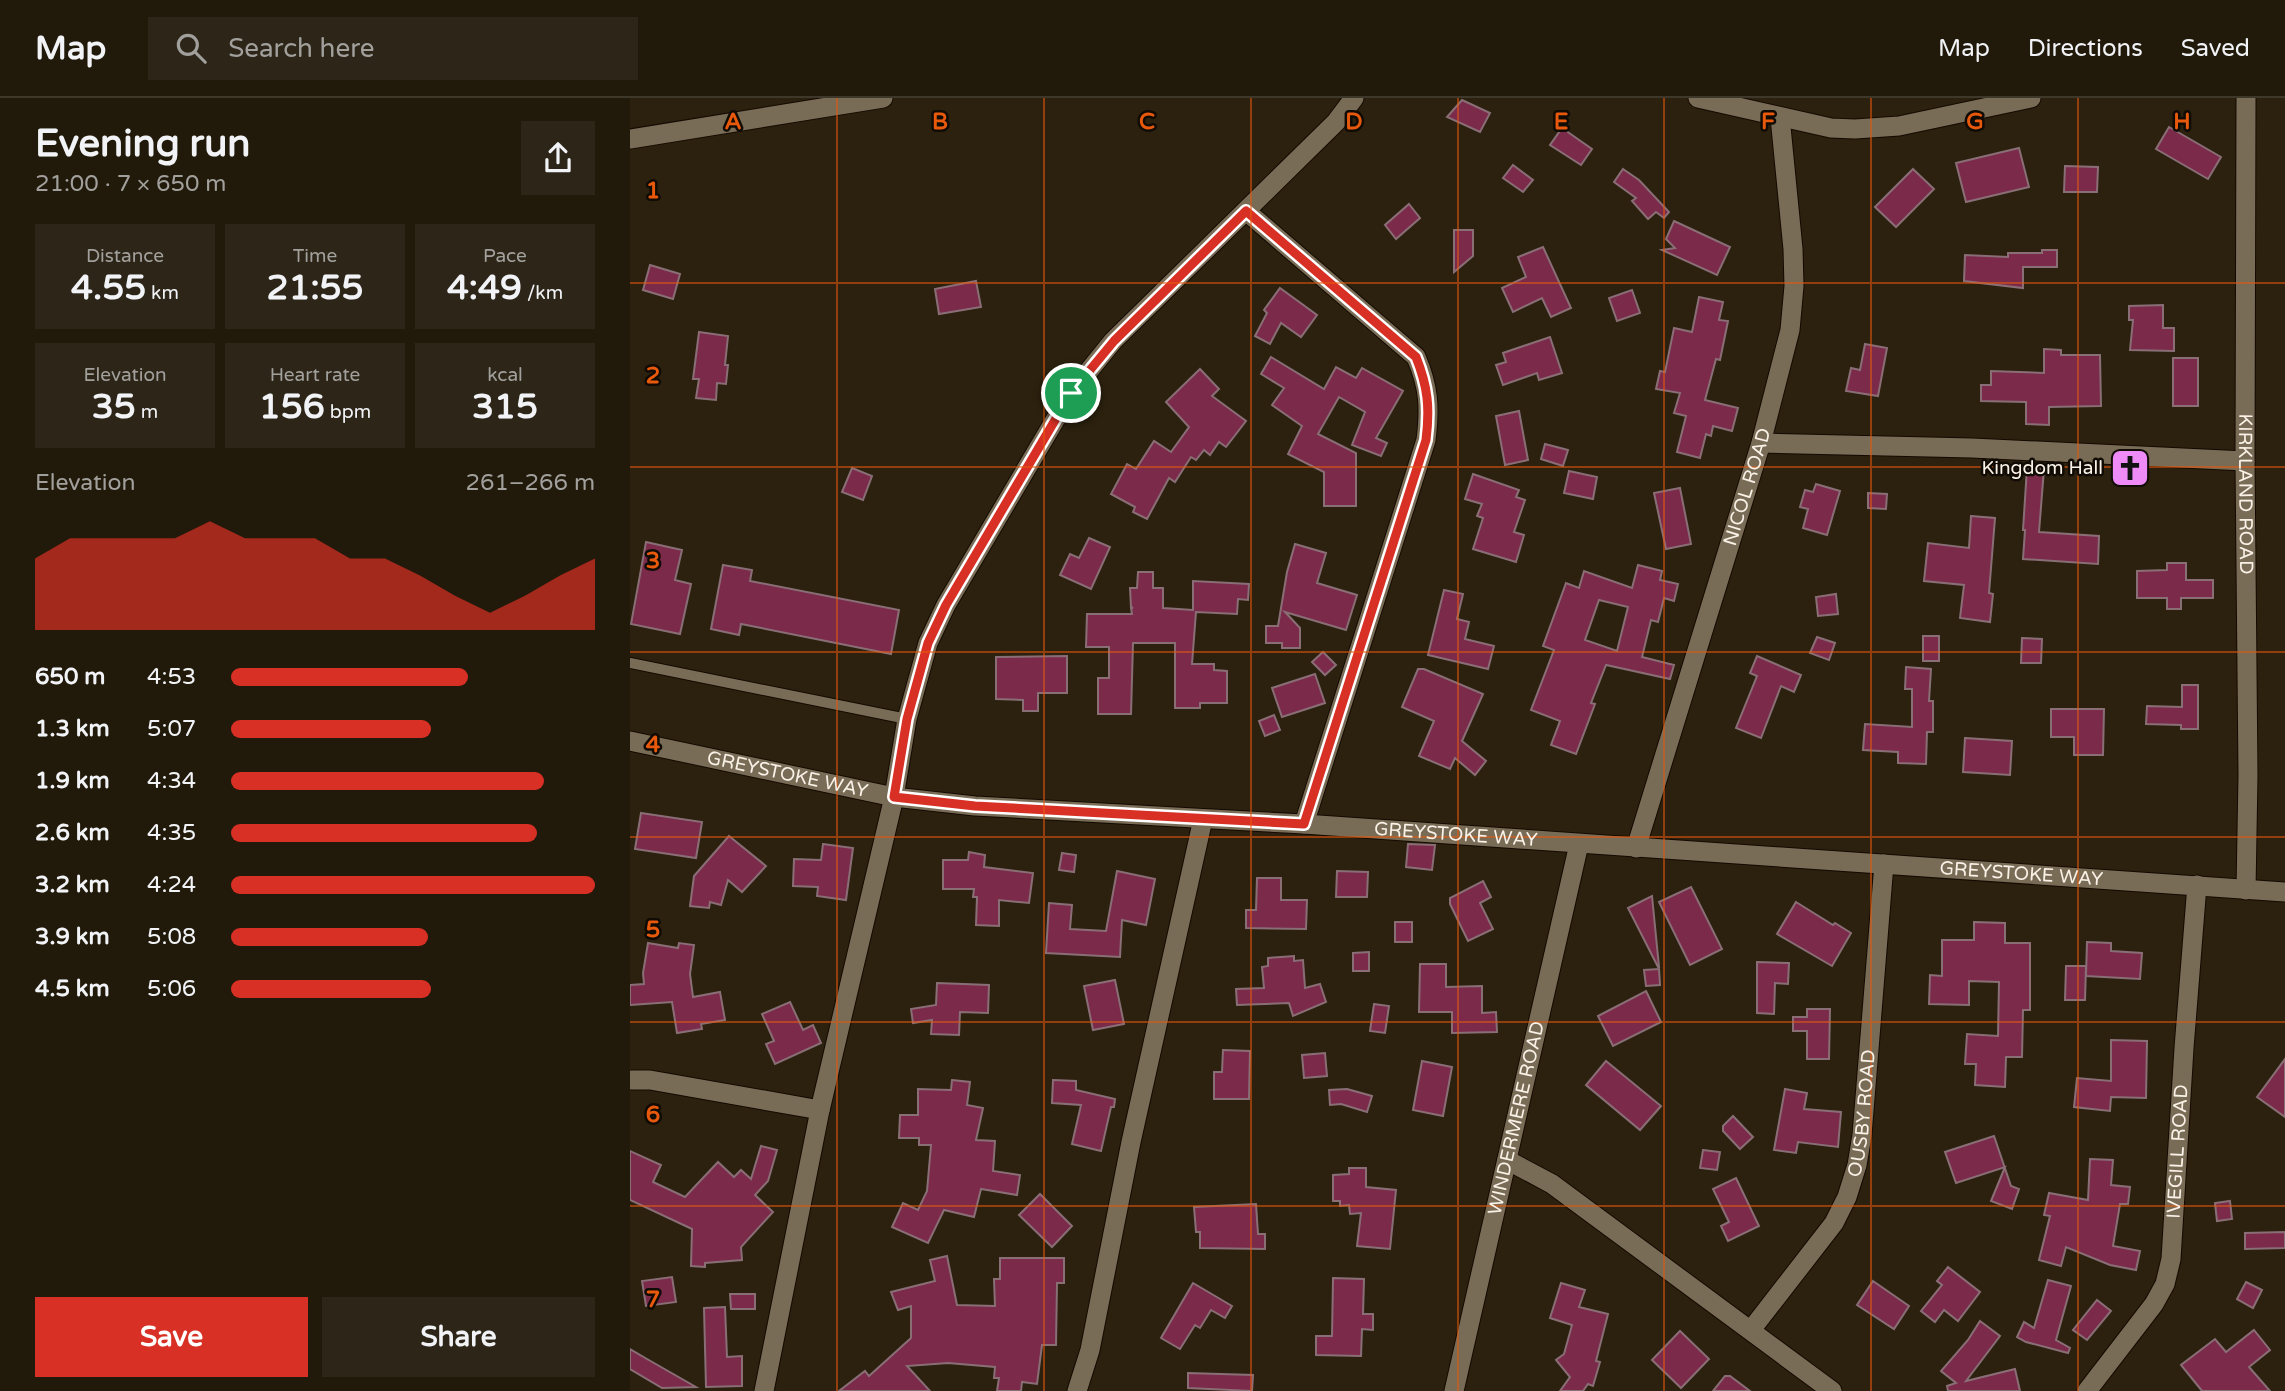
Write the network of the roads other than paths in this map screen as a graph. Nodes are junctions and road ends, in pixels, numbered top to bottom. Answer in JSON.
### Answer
{"nodes":[{"id":1,"x":883,"y":98,"type":"edge"},
{"id":2,"x":1354,"y":98,"type":"edge"},
{"id":3,"x":1698,"y":98,"type":"edge"},
{"id":4,"x":2031,"y":98,"type":"edge"},
{"id":5,"x":2246,"y":98,"type":"edge"},
{"id":6,"x":1780,"y":117,"type":"junction"},
{"id":7,"x":630,"y":139,"type":"edge"},
{"id":8,"x":1246,"y":211,"type":"junction"},
{"id":9,"x":1761,"y":443,"type":"junction"},
{"id":10,"x":2245,"y":461,"type":"junction"},
{"id":11,"x":630,"y":663,"type":"edge"},
{"id":12,"x":907,"y":719,"type":"junction"},
{"id":13,"x":630,"y":741,"type":"edge"},
{"id":14,"x":894,"y":797,"type":"junction"},
{"id":15,"x":1203,"y":819,"type":"junction"},
{"id":16,"x":1304,"y":824,"type":"junction"},
{"id":17,"x":1578,"y":844,"type":"junction"},
{"id":18,"x":1636,"y":848,"type":"junction"},
{"id":19,"x":1884,"y":864,"type":"junction"},
{"id":20,"x":2197,"y":885,"type":"junction"},
{"id":21,"x":2246,"y":890,"type":"junction"},
{"id":22,"x":2285,"y":892,"type":"edge"},
{"id":23,"x":630,"y":1080,"type":"edge"},
{"id":24,"x":820,"y":1110,"type":"junction"},
{"id":25,"x":1507,"y":1160,"type":"junction"},
{"id":26,"x":1751,"y":1331,"type":"junction"},
{"id":27,"x":764,"y":1391,"type":"edge"},
{"id":28,"x":1077,"y":1391,"type":"edge"},
{"id":29,"x":1454,"y":1391,"type":"edge"},
{"id":30,"x":1832,"y":1391,"type":"edge"},
{"id":31,"x":2087,"y":1391,"type":"edge"}],
"edges":[{"from":1,"to":7,"type":"street"},
{"from":2,"to":8,"type":"street"},
{"from":3,"to":6,"type":"street"},
{"from":4,"to":6,"type":"street"},
{"from":5,"to":10,"type":"street","name":"KIRKLAND ROAD"},
{"from":6,"to":9,"type":"street","name":"NICOL ROAD"},
{"from":8,"to":12,"type":"street"},
{"from":8,"to":16,"type":"street"},
{"from":9,"to":10,"type":"street"},
{"from":9,"to":18,"type":"street","name":"NICOL ROAD"},
{"from":10,"to":21,"type":"street","name":"KIRKLAND ROAD"},
{"from":11,"to":12,"type":"lane"},
{"from":12,"to":14,"type":"street"},
{"from":13,"to":14,"type":"street","name":"GREYSTOKE WAY"},
{"from":14,"to":15,"type":"street","name":"GREYSTOKE WAY"},
{"from":14,"to":24,"type":"street"},
{"from":15,"to":16,"type":"street","name":"GREYSTOKE WAY"},
{"from":15,"to":28,"type":"street"},
{"from":16,"to":17,"type":"street","name":"GREYSTOKE WAY"},
{"from":17,"to":18,"type":"street","name":"GREYSTOKE WAY"},
{"from":17,"to":25,"type":"street","name":"WINDERMERE ROAD"},
{"from":18,"to":19,"type":"street","name":"GREYSTOKE WAY"},
{"from":19,"to":20,"type":"street","name":"GREYSTOKE WAY"},
{"from":19,"to":26,"type":"street","name":"OUSBY ROAD"},
{"from":20,"to":21,"type":"street","name":"GREYSTOKE WAY"},
{"from":20,"to":31,"type":"street","name":"IVEGILL ROAD"},
{"from":21,"to":22,"type":"street","name":"GREYSTOKE WAY"},
{"from":23,"to":24,"type":"street"},
{"from":24,"to":27,"type":"street"},
{"from":25,"to":26,"type":"street"},
{"from":25,"to":29,"type":"street","name":"WINDERMERE ROAD"},
{"from":26,"to":30,"type":"street"}]}
